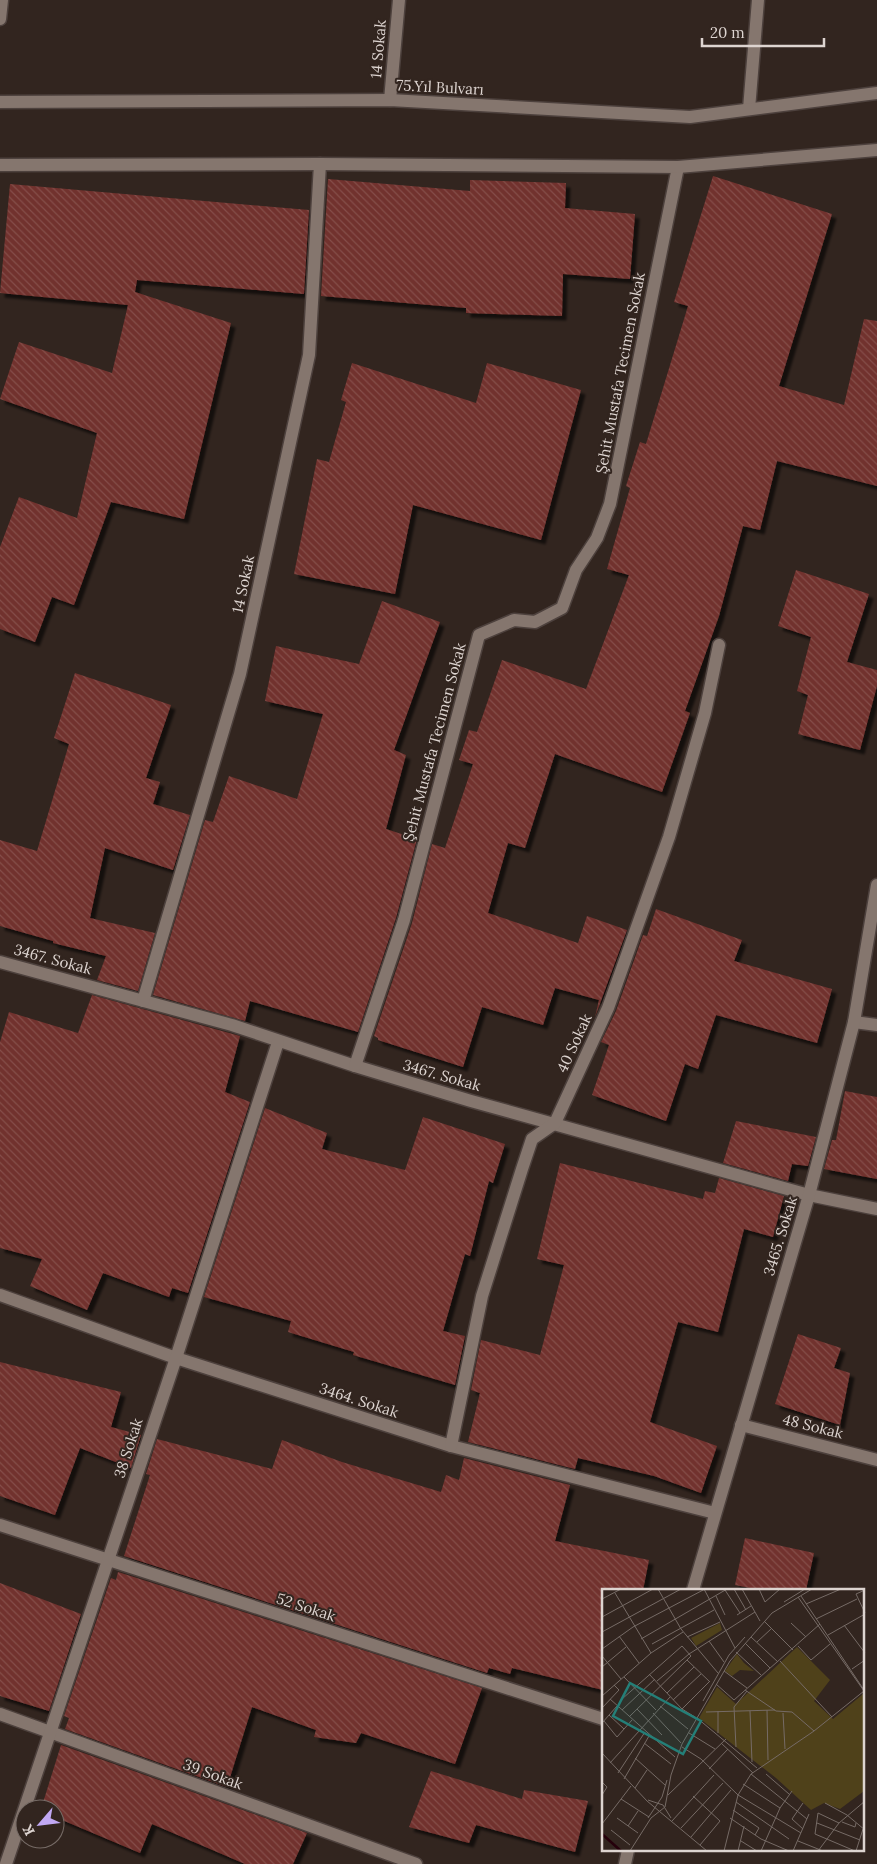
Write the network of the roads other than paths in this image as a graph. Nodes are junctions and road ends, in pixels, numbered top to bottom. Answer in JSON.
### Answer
{"nodes":[{"id":1,"x":2,"y":0,"type":"edge"},
{"id":2,"x":399,"y":0,"type":"edge"},
{"id":3,"x":758,"y":0,"type":"edge"},
{"id":4,"x":0,"y":19,"type":"edge"},
{"id":5,"x":877,"y":93,"type":"edge"},
{"id":6,"x":390,"y":100,"type":"junction"},
{"id":7,"x":0,"y":102,"type":"edge"},
{"id":8,"x":749,"y":109,"type":"junction"},
{"id":9,"x":877,"y":150,"type":"edge"},
{"id":10,"x":320,"y":164,"type":"junction"},
{"id":11,"x":0,"y":165,"type":"edge"},
{"id":12,"x":678,"y":167,"type":"junction"},
{"id":13,"x":719,"y":645,"type":"dead end"},
{"id":14,"x":877,"y":889,"type":"edge"},
{"id":15,"x":0,"y":962,"type":"edge"},
{"id":16,"x":143,"y":1001,"type":"junction"},
{"id":17,"x":854,"y":1022,"type":"junction"},
{"id":18,"x":877,"y":1025,"type":"edge"},
{"id":19,"x":278,"y":1042,"type":"junction"},
{"id":20,"x":354,"y":1066,"type":"junction"},
{"id":21,"x":555,"y":1123,"type":"junction"},
{"id":22,"x":809,"y":1195,"type":"junction"},
{"id":23,"x":877,"y":1209,"type":"edge"},
{"id":24,"x":0,"y":1295,"type":"edge"},
{"id":25,"x":176,"y":1358,"type":"junction"},
{"id":26,"x":741,"y":1425,"type":"junction"},
{"id":27,"x":450,"y":1446,"type":"junction"},
{"id":28,"x":877,"y":1460,"type":"edge"},
{"id":29,"x":715,"y":1513,"type":"junction"},
{"id":30,"x":0,"y":1525,"type":"edge"},
{"id":31,"x":108,"y":1560,"type":"junction"},
{"id":32,"x":694,"y":1589,"type":"edge"},
{"id":33,"x":0,"y":1714,"type":"edge"},
{"id":34,"x":602,"y":1719,"type":"edge"},
{"id":35,"x":50,"y":1732,"type":"junction"},
{"id":36,"x":6,"y":1864,"type":"edge"},
{"id":37,"x":416,"y":1864,"type":"edge"}],
"edges":[{"from":1,"to":4,"type":"street"},
{"from":2,"to":6,"type":"street","name":"14 Sokak"},
{"from":3,"to":8,"type":"street"},
{"from":5,"to":8,"type":"street","name":"75.Yıl Bulvarı"},
{"from":6,"to":7,"type":"street","name":"75.Yıl Bulvarı"},
{"from":6,"to":8,"type":"street","name":"75.Yıl Bulvarı"},
{"from":9,"to":12,"type":"street"},
{"from":10,"to":11,"type":"street"},
{"from":10,"to":12,"type":"street"},
{"from":10,"to":16,"type":"street","name":"14 Sokak"},
{"from":12,"to":20,"type":"street","name":"Şehit Mustafa Tecimen Sokak"},
{"from":13,"to":21,"type":"street","name":"40 Sokak"},
{"from":14,"to":17,"type":"street","name":"3465. Sokak"},
{"from":15,"to":16,"type":"street","name":"3467. Sokak"},
{"from":16,"to":19,"type":"street","name":"3467. Sokak"},
{"from":17,"to":18,"type":"street"},
{"from":17,"to":22,"type":"street","name":"3465. Sokak"},
{"from":19,"to":20,"type":"street","name":"3467. Sokak"},
{"from":19,"to":25,"type":"street","name":"38 Sokak"},
{"from":20,"to":21,"type":"street","name":"3467. Sokak"},
{"from":21,"to":22,"type":"street","name":"3467. Sokak"},
{"from":21,"to":27,"type":"street"},
{"from":22,"to":23,"type":"street","name":"3467. Sokak"},
{"from":22,"to":26,"type":"street","name":"3465. Sokak"},
{"from":24,"to":25,"type":"street","name":"3464. Sokak"},
{"from":25,"to":27,"type":"street","name":"3464. Sokak"},
{"from":25,"to":31,"type":"street","name":"38 Sokak"},
{"from":26,"to":28,"type":"street","name":"48 Sokak"},
{"from":26,"to":29,"type":"street","name":"3465. Sokak"},
{"from":27,"to":29,"type":"street","name":"3464. Sokak"},
{"from":29,"to":32,"type":"street","name":"3465. Sokak"},
{"from":30,"to":31,"type":"street","name":"52 Sokak"},
{"from":31,"to":34,"type":"street","name":"52 Sokak"},
{"from":31,"to":35,"type":"street","name":"38 Sokak"},
{"from":33,"to":35,"type":"street","name":"39 Sokak"},
{"from":35,"to":36,"type":"street","name":"38 Sokak"},
{"from":35,"to":37,"type":"street","name":"39 Sokak"}]}
